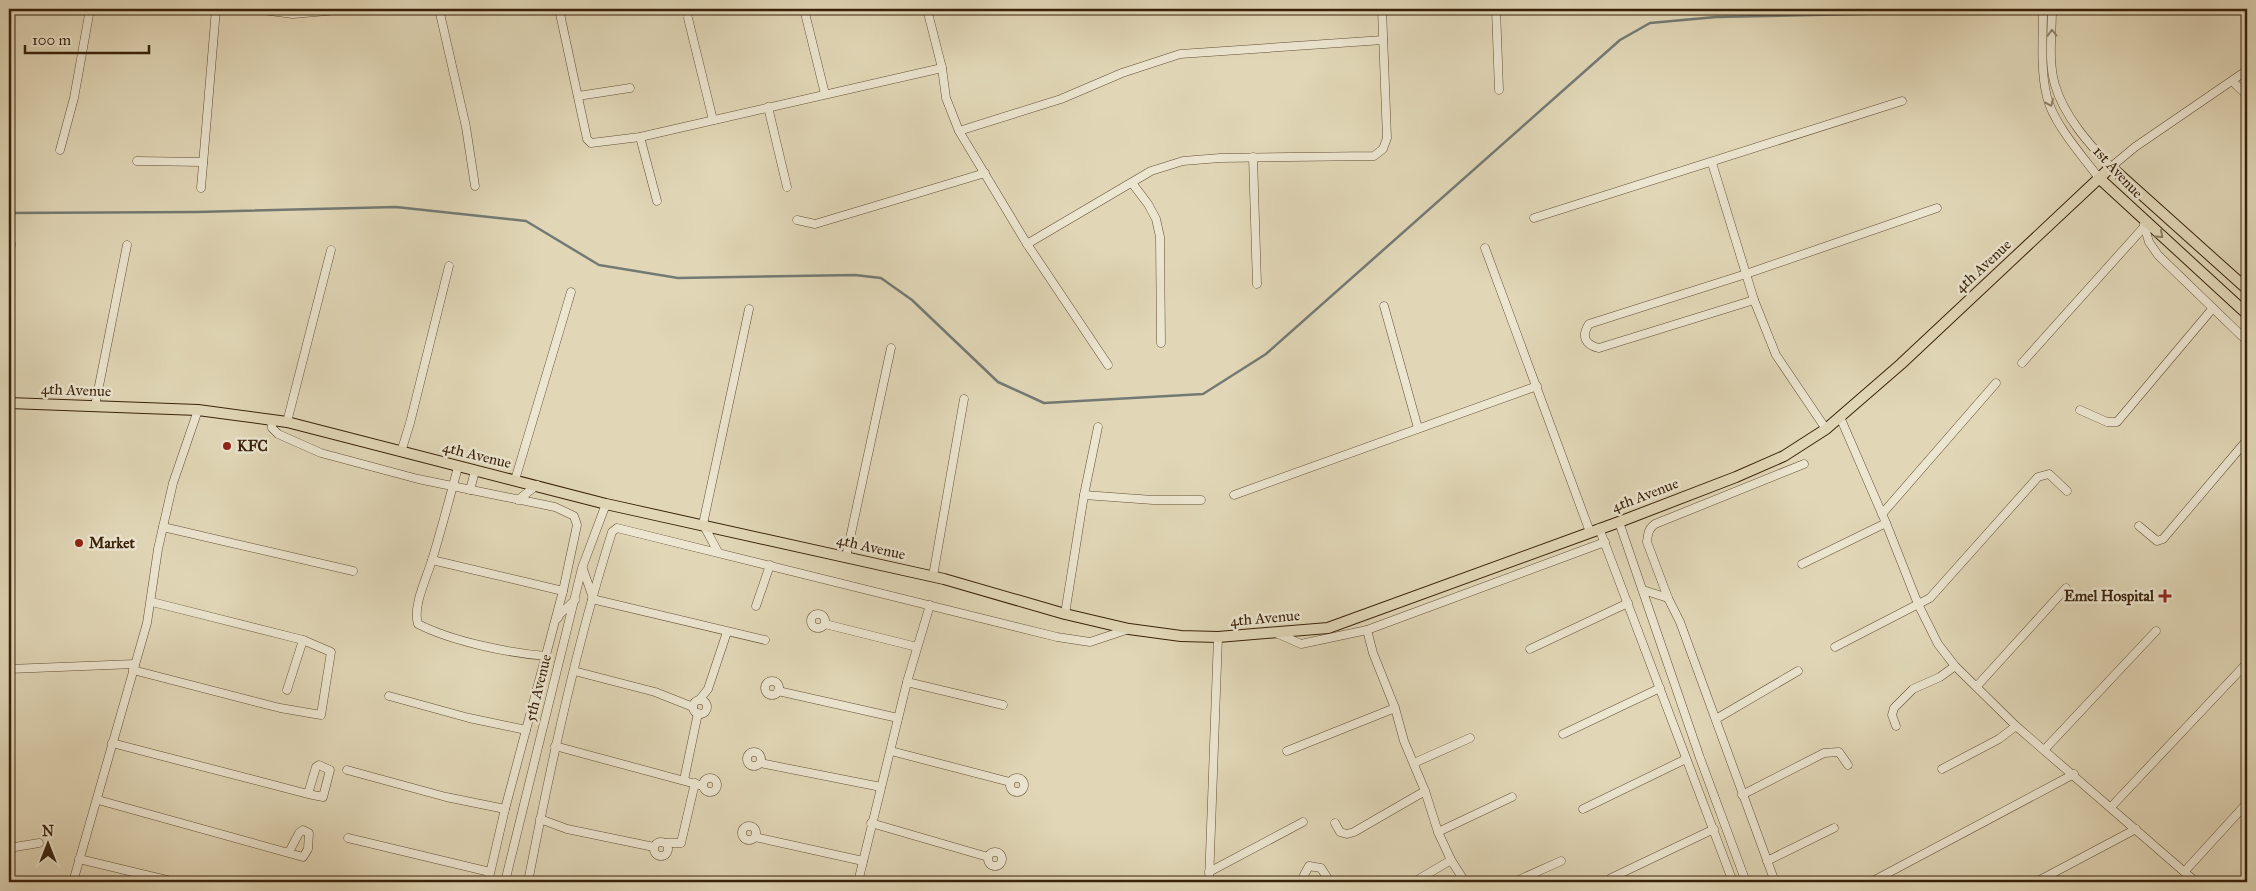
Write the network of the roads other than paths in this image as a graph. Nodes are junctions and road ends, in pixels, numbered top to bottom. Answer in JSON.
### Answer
{"nodes":[{"id":1,"x":90,"y":9,"type":"edge"},
{"id":2,"x":216,"y":9,"type":"edge"},
{"id":3,"x":254,"y":9,"type":"edge"},
{"id":4,"x":349,"y":9,"type":"edge"},
{"id":5,"x":439,"y":9,"type":"edge"},
{"id":6,"x":559,"y":9,"type":"edge"},
{"id":7,"x":804,"y":9,"type":"edge"},
{"id":8,"x":927,"y":9,"type":"edge"},
{"id":9,"x":1382,"y":9,"type":"edge"},
{"id":10,"x":1496,"y":9,"type":"edge"},
{"id":11,"x":2043,"y":9,"type":"edge"},
{"id":12,"x":2052,"y":9,"type":"edge"},
{"id":13,"x":265,"y":10,"type":"edge"},
{"id":14,"x":688,"y":18,"type":"dead end"},
{"id":15,"x":1383,"y":40,"type":"junction"},
{"id":16,"x":942,"y":68,"type":"junction"},
{"id":17,"x":2246,"y":71,"type":"edge"},
{"id":18,"x":2233,"y":82,"type":"junction"},
{"id":19,"x":630,"y":88,"type":"dead end"},
{"id":20,"x":1500,"y":90,"type":"dead end"},
{"id":21,"x":825,"y":94,"type":"junction"},
{"id":22,"x":2247,"y":95,"type":"edge"},
{"id":23,"x":578,"y":96,"type":"junction"},
{"id":24,"x":1902,"y":101,"type":"dead end"},
{"id":25,"x":768,"y":107,"type":"junction"},
{"id":26,"x":713,"y":120,"type":"junction"},
{"id":27,"x":960,"y":131,"type":"junction"},
{"id":28,"x":640,"y":137,"type":"junction"},
{"id":29,"x":60,"y":150,"type":"dead end"},
{"id":30,"x":1253,"y":158,"type":"junction"},
{"id":31,"x":137,"y":162,"type":"dead end"},
{"id":32,"x":203,"y":162,"type":"junction"},
{"id":33,"x":1712,"y":163,"type":"junction"},
{"id":34,"x":2111,"y":167,"type":"junction"},
{"id":35,"x":985,"y":173,"type":"junction"},
{"id":36,"x":2099,"y":178,"type":"junction"},
{"id":37,"x":1132,"y":183,"type":"junction"},
{"id":38,"x":475,"y":186,"type":"dead end"},
{"id":39,"x":787,"y":187,"type":"dead end"},
{"id":40,"x":202,"y":188,"type":"dead end"},
{"id":41,"x":657,"y":201,"type":"dead end"},
{"id":42,"x":1937,"y":208,"type":"dead end"},
{"id":43,"x":1534,"y":218,"type":"dead end"},
{"id":44,"x":797,"y":220,"type":"dead end"},
{"id":45,"x":2144,"y":224,"type":"junction"},
{"id":46,"x":11,"y":244,"type":"dead end"},
{"id":47,"x":1027,"y":244,"type":"junction"},
{"id":48,"x":128,"y":245,"type":"dead end"},
{"id":49,"x":1485,"y":248,"type":"dead end"},
{"id":50,"x":331,"y":250,"type":"dead end"},
{"id":51,"x":9,"y":257,"type":"edge"},
{"id":52,"x":449,"y":266,"type":"dead end"},
{"id":53,"x":1746,"y":274,"type":"junction"},
{"id":54,"x":1257,"y":284,"type":"dead end"},
{"id":55,"x":2247,"y":289,"type":"edge"},
{"id":56,"x":571,"y":292,"type":"dead end"},
{"id":57,"x":1754,"y":300,"type":"junction"},
{"id":58,"x":1384,"y":306,"type":"dead end"},
{"id":59,"x":2213,"y":308,"type":"junction"},
{"id":60,"x":750,"y":309,"type":"dead end"},
{"id":61,"x":2247,"y":314,"type":"edge"},
{"id":62,"x":2247,"y":341,"type":"edge"},
{"id":63,"x":1161,"y":343,"type":"dead end"},
{"id":64,"x":891,"y":348,"type":"dead end"},
{"id":65,"x":2022,"y":364,"type":"dead end"},
{"id":66,"x":1108,"y":365,"type":"dead end"},
{"id":67,"x":1996,"y":383,"type":"dead end"},
{"id":68,"x":1537,"y":386,"type":"junction"},
{"id":69,"x":964,"y":399,"type":"dead end"},
{"id":70,"x":9,"y":404,"type":"edge"},
{"id":71,"x":95,"y":406,"type":"junction"},
{"id":72,"x":198,"y":410,"type":"junction"},
{"id":73,"x":2080,"y":410,"type":"dead end"},
{"id":74,"x":1840,"y":417,"type":"junction"},
{"id":75,"x":270,"y":419,"type":"junction"},
{"id":76,"x":287,"y":422,"type":"junction"},
{"id":77,"x":1098,"y":427,"type":"dead end"},
{"id":78,"x":1418,"y":428,"type":"junction"},
{"id":79,"x":1826,"y":428,"type":"junction"},
{"id":80,"x":2247,"y":440,"type":"edge"},
{"id":81,"x":401,"y":452,"type":"junction"},
{"id":82,"x":1804,"y":464,"type":"dead end"},
{"id":83,"x":458,"y":467,"type":"junction"},
{"id":84,"x":476,"y":471,"type":"junction"},
{"id":85,"x":515,"y":480,"type":"junction"},
{"id":86,"x":536,"y":485,"type":"junction"},
{"id":87,"x":453,"y":487,"type":"junction"},
{"id":88,"x":470,"y":490,"type":"junction"},
{"id":89,"x":2068,"y":491,"type":"dead end"},
{"id":90,"x":1084,"y":494,"type":"junction"},
{"id":91,"x":1234,"y":495,"type":"dead end"},
{"id":92,"x":518,"y":500,"type":"junction"},
{"id":93,"x":1201,"y":500,"type":"dead end"},
{"id":94,"x":606,"y":504,"type":"junction"},
{"id":95,"x":1882,"y":514,"type":"junction"},
{"id":96,"x":1619,"y":522,"type":"junction"},
{"id":97,"x":1886,"y":523,"type":"junction"},
{"id":98,"x":703,"y":524,"type":"junction"},
{"id":99,"x":163,"y":526,"type":"junction"},
{"id":100,"x":2139,"y":526,"type":"dead end"},
{"id":101,"x":1594,"y":530,"type":"junction"},
{"id":102,"x":1605,"y":542,"type":"junction"},
{"id":103,"x":718,"y":552,"type":"junction"},
{"id":104,"x":846,"y":557,"type":"junction"},
{"id":105,"x":432,"y":560,"type":"junction"},
{"id":106,"x":1802,"y":564,"type":"dead end"},
{"id":107,"x":770,"y":565,"type":"junction"},
{"id":108,"x":582,"y":568,"type":"junction"},
{"id":109,"x":353,"y":571,"type":"dead end"},
{"id":110,"x":932,"y":576,"type":"junction"},
{"id":111,"x":2066,"y":588,"type":"dead end"},
{"id":112,"x":1643,"y":590,"type":"junction"},
{"id":113,"x":563,"y":591,"type":"junction"},
{"id":114,"x":592,"y":598,"type":"junction"},
{"id":115,"x":1668,"y":598,"type":"junction"},
{"id":116,"x":575,"y":600,"type":"junction"},
{"id":117,"x":152,"y":602,"type":"junction"},
{"id":118,"x":1628,"y":603,"type":"junction"},
{"id":119,"x":1918,"y":604,"type":"junction"},
{"id":120,"x":930,"y":605,"type":"junction"},
{"id":121,"x":756,"y":606,"type":"dead end"},
{"id":122,"x":1064,"y":614,"type":"junction"},
{"id":123,"x":825,"y":624,"type":"dead end"},
{"id":124,"x":553,"y":628,"type":"junction"},
{"id":125,"x":1129,"y":629,"type":"junction"},
{"id":126,"x":1367,"y":630,"type":"junction"},
{"id":127,"x":2156,"y":631,"type":"dead end"},
{"id":128,"x":727,"y":632,"type":"junction"},
{"id":129,"x":1274,"y":632,"type":"junction"},
{"id":130,"x":1218,"y":637,"type":"junction"},
{"id":131,"x":303,"y":640,"type":"junction"},
{"id":132,"x":765,"y":640,"type":"dead end"},
{"id":133,"x":917,"y":647,"type":"junction"},
{"id":134,"x":1836,"y":647,"type":"dead end"},
{"id":135,"x":1530,"y":649,"type":"dead end"},
{"id":136,"x":546,"y":656,"type":"junction"},
{"id":137,"x":2247,"y":663,"type":"edge"},
{"id":138,"x":1955,"y":666,"type":"junction"},
{"id":139,"x":134,"y":667,"type":"junction"},
{"id":140,"x":9,"y":669,"type":"edge"},
{"id":141,"x":1798,"y":671,"type":"dead end"},
{"id":142,"x":574,"y":672,"type":"junction"},
{"id":143,"x":907,"y":682,"type":"junction"},
{"id":144,"x":1976,"y":686,"type":"junction"},
{"id":145,"x":1660,"y":688,"type":"junction"},
{"id":146,"x":287,"y":690,"type":"dead end"},
{"id":147,"x":778,"y":691,"type":"dead end"},
{"id":148,"x":389,"y":696,"type":"dead end"},
{"id":149,"x":700,"y":699,"type":"junction"},
{"id":150,"x":1003,"y":705,"type":"dead end"},
{"id":151,"x":1396,"y":708,"type":"junction"},
{"id":152,"x":695,"y":710,"type":"junction"},
{"id":153,"x":898,"y":718,"type":"junction"},
{"id":154,"x":1716,"y":719,"type":"junction"},
{"id":155,"x":1896,"y":726,"type":"dead end"},
{"id":156,"x":2016,"y":726,"type":"junction"},
{"id":157,"x":526,"y":730,"type":"junction"},
{"id":158,"x":1563,"y":734,"type":"dead end"},
{"id":159,"x":1470,"y":738,"type":"dead end"},
{"id":160,"x":112,"y":743,"type":"junction"},
{"id":161,"x":555,"y":746,"type":"junction"},
{"id":162,"x":2045,"y":749,"type":"junction"},
{"id":163,"x":891,"y":751,"type":"junction"},
{"id":164,"x":1287,"y":751,"type":"dead end"},
{"id":165,"x":1686,"y":758,"type":"junction"},
{"id":166,"x":760,"y":763,"type":"dead end"},
{"id":167,"x":1414,"y":763,"type":"junction"},
{"id":168,"x":1848,"y":765,"type":"dead end"},
{"id":169,"x":1942,"y":769,"type":"dead end"},
{"id":170,"x":347,"y":770,"type":"dead end"},
{"id":171,"x":2074,"y":774,"type":"junction"},
{"id":172,"x":684,"y":780,"type":"junction"},
{"id":173,"x":1010,"y":782,"type":"dead end"},
{"id":174,"x":881,"y":787,"type":"junction"},
{"id":175,"x":1425,"y":791,"type":"junction"},
{"id":176,"x":308,"y":794,"type":"dead end"},
{"id":177,"x":1742,"y":795,"type":"junction"},
{"id":178,"x":1512,"y":797,"type":"dead end"},
{"id":179,"x":98,"y":800,"type":"junction"},
{"id":180,"x":2247,"y":803,"type":"edge"},
{"id":181,"x":2112,"y":807,"type":"junction"},
{"id":182,"x":505,"y":809,"type":"junction"},
{"id":183,"x":1583,"y":809,"type":"dead end"},
{"id":184,"x":540,"y":819,"type":"junction"},
{"id":185,"x":1303,"y":822,"type":"dead end"},
{"id":186,"x":872,"y":823,"type":"junction"},
{"id":187,"x":1334,"y":823,"type":"dead end"},
{"id":188,"x":1834,"y":828,"type":"dead end"},
{"id":189,"x":1714,"y":829,"type":"junction"},
{"id":190,"x":2136,"y":830,"type":"junction"},
{"id":191,"x":1438,"y":832,"type":"junction"},
{"id":192,"x":756,"y":836,"type":"dead end"},
{"id":193,"x":348,"y":838,"type":"dead end"},
{"id":194,"x":39,"y":843,"type":"dead end"},
{"id":195,"x":665,"y":843,"type":"junction"},
{"id":196,"x":654,"y":847,"type":"junction"},
{"id":197,"x":9,"y":848,"type":"edge"},
{"id":198,"x":289,"y":852,"type":"dead end"},
{"id":199,"x":988,"y":857,"type":"dead end"},
{"id":200,"x":79,"y":858,"type":"junction"},
{"id":201,"x":1451,"y":860,"type":"junction"},
{"id":202,"x":863,"y":861,"type":"junction"},
{"id":203,"x":1561,"y":861,"type":"dead end"},
{"id":204,"x":1767,"y":861,"type":"junction"},
{"id":205,"x":2185,"y":871,"type":"junction"},
{"id":206,"x":490,"y":872,"type":"junction"},
{"id":207,"x":1209,"y":872,"type":"junction"},
{"id":208,"x":1611,"y":878,"type":"dead end"},
{"id":209,"x":72,"y":882,"type":"edge"},
{"id":210,"x":175,"y":882,"type":"edge"},
{"id":211,"x":488,"y":882,"type":"edge"},
{"id":212,"x":505,"y":882,"type":"edge"},
{"id":213,"x":528,"y":882,"type":"edge"},
{"id":214,"x":858,"y":882,"type":"edge"},
{"id":215,"x":1209,"y":882,"type":"edge"},
{"id":216,"x":1307,"y":882,"type":"edge"},
{"id":217,"x":1330,"y":882,"type":"edge"},
{"id":218,"x":1414,"y":882,"type":"edge"},
{"id":219,"x":1465,"y":882,"type":"edge"},
{"id":220,"x":1514,"y":882,"type":"edge"},
{"id":221,"x":1733,"y":882,"type":"edge"},
{"id":222,"x":1746,"y":882,"type":"edge"},
{"id":223,"x":1775,"y":882,"type":"edge"},
{"id":224,"x":1871,"y":882,"type":"edge"},
{"id":225,"x":2036,"y":882,"type":"edge"},
{"id":226,"x":2196,"y":882,"type":"edge"}],
"edges":[{"from":1,"to":29,"type":"street"},
{"from":2,"to":32,"type":"street"},
{"from":3,"to":13,"type":"street"},
{"from":4,"to":13,"type":"street"},
{"from":5,"to":38,"type":"street"},
{"from":6,"to":23,"type":"street"},
{"from":7,"to":21,"type":"street"},
{"from":8,"to":16,"type":"street"},
{"from":9,"to":15,"type":"street"},
{"from":10,"to":20,"type":"street"},
{"from":11,"to":36,"type":"street","name":"1st Avenue","one_way":true},
{"from":34,"to":12,"type":"street","name":"1st Avenue","one_way":true},
{"from":14,"to":26,"type":"street"},
{"from":15,"to":27,"type":"street"},
{"from":15,"to":30,"type":"street"},
{"from":16,"to":21,"type":"street"},
{"from":16,"to":27,"type":"street"},
{"from":17,"to":18,"type":"street","name":"4th Avenue"},
{"from":18,"to":22,"type":"street"},
{"from":18,"to":34,"type":"street","name":"4th Avenue"},
{"from":19,"to":23,"type":"street"},
{"from":21,"to":25,"type":"street"},
{"from":23,"to":28,"type":"street"},
{"from":24,"to":33,"type":"street"},
{"from":25,"to":26,"type":"street"},
{"from":25,"to":39,"type":"street"},
{"from":26,"to":28,"type":"street"},
{"from":27,"to":35,"type":"street"},
{"from":28,"to":41,"type":"street"},
{"from":30,"to":37,"type":"street"},
{"from":30,"to":54,"type":"street"},
{"from":31,"to":32,"type":"street"},
{"from":32,"to":40,"type":"street"},
{"from":33,"to":43,"type":"street"},
{"from":33,"to":53,"type":"street"},
{"from":34,"to":36,"type":"main road","name":"4th Avenue"},
{"from":34,"to":55,"type":"main road","name":"1st Avenue"},
{"from":35,"to":44,"type":"street"},
{"from":35,"to":47,"type":"street"},
{"from":36,"to":45,"type":"main road","name":"1st Avenue"},
{"from":36,"to":74,"type":"main road","name":"4th Avenue"},
{"from":37,"to":47,"type":"street"},
{"from":37,"to":63,"type":"street"},
{"from":42,"to":53,"type":"street"},
{"from":45,"to":59,"type":"street"},
{"from":45,"to":61,"type":"main road","name":"1st Avenue","one_way":true},
{"from":45,"to":65,"type":"street"},
{"from":46,"to":51,"type":"street"},
{"from":47,"to":66,"type":"street"},
{"from":48,"to":71,"type":"street"},
{"from":49,"to":68,"type":"street"},
{"from":50,"to":76,"type":"street"},
{"from":52,"to":81,"type":"street"},
{"from":53,"to":57,"type":"street"},
{"from":53,"to":57,"type":"street"},
{"from":56,"to":85,"type":"street"},
{"from":57,"to":79,"type":"street"},
{"from":58,"to":78,"type":"street"},
{"from":59,"to":62,"type":"street"},
{"from":59,"to":73,"type":"street"},
{"from":60,"to":98,"type":"street"},
{"from":64,"to":104,"type":"street"},
{"from":67,"to":95,"type":"street"},
{"from":68,"to":78,"type":"street"},
{"from":68,"to":101,"type":"street"},
{"from":69,"to":110,"type":"street"},
{"from":70,"to":71,"type":"main road","name":"4th Avenue"},
{"from":71,"to":72,"type":"main road","name":"4th Avenue"},
{"from":72,"to":75,"type":"main road","name":"4th Avenue"},
{"from":72,"to":99,"type":"street"},
{"from":74,"to":79,"type":"main road","name":"4th Avenue"},
{"from":74,"to":95,"type":"street"},
{"from":75,"to":76,"type":"main road","name":"4th Avenue"},
{"from":75,"to":87,"type":"street"},
{"from":76,"to":81,"type":"main road","name":"4th Avenue"},
{"from":77,"to":90,"type":"street"},
{"from":78,"to":91,"type":"street"},
{"from":79,"to":96,"type":"main road","name":"4th Avenue"},
{"from":80,"to":100,"type":"street"},
{"from":81,"to":83,"type":"main road","name":"4th Avenue"},
{"from":82,"to":115,"type":"street"},
{"from":83,"to":84,"type":"main road","name":"4th Avenue"},
{"from":83,"to":87,"type":"street"},
{"from":84,"to":85,"type":"main road","name":"4th Avenue"},
{"from":84,"to":88,"type":"street"},
{"from":85,"to":86,"type":"main road","name":"4th Avenue"},
{"from":86,"to":92,"type":"street"},
{"from":86,"to":94,"type":"main road","name":"4th Avenue"},
{"from":87,"to":88,"type":"street"},
{"from":87,"to":105,"type":"street"},
{"from":88,"to":92,"type":"street"},
{"from":89,"to":119,"type":"street"},
{"from":90,"to":93,"type":"street"},
{"from":90,"to":122,"type":"street"},
{"from":92,"to":113,"type":"street"},
{"from":94,"to":98,"type":"main road","name":"4th Avenue"},
{"from":94,"to":108,"type":"street","name":"5th Avenue"},
{"from":95,"to":97,"type":"street"},
{"from":96,"to":101,"type":"main road","name":"4th Avenue"},
{"from":96,"to":112,"type":"street"},
{"from":97,"to":106,"type":"street"},
{"from":97,"to":119,"type":"street"},
{"from":98,"to":103,"type":"street"},
{"from":98,"to":104,"type":"main road","name":"4th Avenue"},
{"from":99,"to":109,"type":"street"},
{"from":99,"to":117,"type":"street"},
{"from":101,"to":102,"type":"street"},
{"from":101,"to":129,"type":"main road","name":"4th Avenue"},
{"from":102,"to":118,"type":"street"},
{"from":102,"to":126,"type":"street"},
{"from":103,"to":107,"type":"street"},
{"from":103,"to":114,"type":"street"},
{"from":104,"to":110,"type":"main road","name":"4th Avenue"},
{"from":105,"to":113,"type":"street"},
{"from":105,"to":136,"type":"street"},
{"from":107,"to":120,"type":"street"},
{"from":107,"to":121,"type":"street"},
{"from":108,"to":114,"type":"street"},
{"from":108,"to":116,"type":"street","name":"5th Avenue"},
{"from":110,"to":122,"type":"main road","name":"4th Avenue"},
{"from":111,"to":144,"type":"street"},
{"from":112,"to":115,"type":"street"},
{"from":112,"to":222,"type":"street"},
{"from":113,"to":124,"type":"street"},
{"from":114,"to":128,"type":"street"},
{"from":114,"to":142,"type":"street"},
{"from":115,"to":154,"type":"street"},
{"from":116,"to":124,"type":"street"},
{"from":116,"to":212,"type":"street","name":"5th Avenue"},
{"from":117,"to":131,"type":"street"},
{"from":117,"to":139,"type":"street"},
{"from":118,"to":135,"type":"street"},
{"from":118,"to":145,"type":"street"},
{"from":119,"to":134,"type":"street"},
{"from":119,"to":138,"type":"street"},
{"from":120,"to":125,"type":"street"},
{"from":120,"to":133,"type":"street"},
{"from":122,"to":125,"type":"main road","name":"4th Avenue"},
{"from":123,"to":133,"type":"street"},
{"from":124,"to":136,"type":"street"},
{"from":125,"to":130,"type":"main road","name":"4th Avenue"},
{"from":126,"to":129,"type":"street"},
{"from":126,"to":151,"type":"street"},
{"from":127,"to":162,"type":"street"},
{"from":128,"to":132,"type":"street"},
{"from":128,"to":149,"type":"street"},
{"from":129,"to":130,"type":"main road","name":"4th Avenue"},
{"from":130,"to":207,"type":"street"},
{"from":131,"to":139,"type":"street"},
{"from":131,"to":146,"type":"street"},
{"from":133,"to":143,"type":"street"},
{"from":136,"to":157,"type":"street"},
{"from":137,"to":181,"type":"street"},
{"from":138,"to":144,"type":"street"},
{"from":138,"to":155,"type":"street"},
{"from":139,"to":140,"type":"street"},
{"from":139,"to":160,"type":"street"},
{"from":141,"to":154,"type":"street"},
{"from":142,"to":152,"type":"street"},
{"from":142,"to":161,"type":"street"},
{"from":143,"to":150,"type":"street"},
{"from":143,"to":153,"type":"street"},
{"from":144,"to":156,"type":"street"},
{"from":145,"to":158,"type":"street"},
{"from":145,"to":165,"type":"street"},
{"from":147,"to":153,"type":"street"},
{"from":148,"to":157,"type":"street"},
{"from":149,"to":152,"type":"street"},
{"from":149,"to":152,"type":"street"},
{"from":151,"to":164,"type":"street"},
{"from":151,"to":167,"type":"street"},
{"from":152,"to":172,"type":"street"},
{"from":153,"to":163,"type":"street"},
{"from":154,"to":177,"type":"street"},
{"from":156,"to":162,"type":"street"},
{"from":156,"to":169,"type":"street"},
{"from":157,"to":182,"type":"street"},
{"from":159,"to":167,"type":"street"},
{"from":160,"to":176,"type":"street"},
{"from":160,"to":179,"type":"street"},
{"from":161,"to":172,"type":"street"},
{"from":161,"to":184,"type":"street"},
{"from":162,"to":171,"type":"street"},
{"from":163,"to":173,"type":"street"},
{"from":163,"to":174,"type":"street"},
{"from":165,"to":183,"type":"street"},
{"from":165,"to":189,"type":"street"},
{"from":166,"to":174,"type":"street"},
{"from":167,"to":175,"type":"street"},
{"from":168,"to":177,"type":"street"},
{"from":170,"to":182,"type":"street"},
{"from":171,"to":181,"type":"street"},
{"from":171,"to":224,"type":"street"},
{"from":172,"to":195,"type":"street"},
{"from":174,"to":186,"type":"street"},
{"from":175,"to":187,"type":"street"},
{"from":175,"to":191,"type":"street"},
{"from":177,"to":204,"type":"street"},
{"from":178,"to":191,"type":"street"},
{"from":179,"to":198,"type":"street"},
{"from":179,"to":200,"type":"street"},
{"from":180,"to":205,"type":"street"},
{"from":181,"to":190,"type":"street"},
{"from":182,"to":206,"type":"street"},
{"from":184,"to":196,"type":"street"},
{"from":184,"to":213,"type":"street"},
{"from":185,"to":207,"type":"street"},
{"from":186,"to":199,"type":"street"},
{"from":186,"to":202,"type":"street"},
{"from":188,"to":204,"type":"street"},
{"from":189,"to":208,"type":"street"},
{"from":189,"to":221,"type":"street"},
{"from":190,"to":205,"type":"street"},
{"from":190,"to":225,"type":"street"},
{"from":191,"to":201,"type":"street"},
{"from":192,"to":202,"type":"street"},
{"from":193,"to":206,"type":"street"},
{"from":194,"to":197,"type":"street"},
{"from":195,"to":196,"type":"street"},
{"from":195,"to":196,"type":"street"},
{"from":200,"to":209,"type":"street"},
{"from":200,"to":210,"type":"street"},
{"from":201,"to":218,"type":"street"},
{"from":201,"to":219,"type":"street"},
{"from":202,"to":214,"type":"street"},
{"from":203,"to":220,"type":"street"},
{"from":204,"to":223,"type":"street"},
{"from":205,"to":226,"type":"street"},
{"from":206,"to":211,"type":"street"},
{"from":207,"to":215,"type":"street"},
{"from":216,"to":217,"type":"street"}]}
